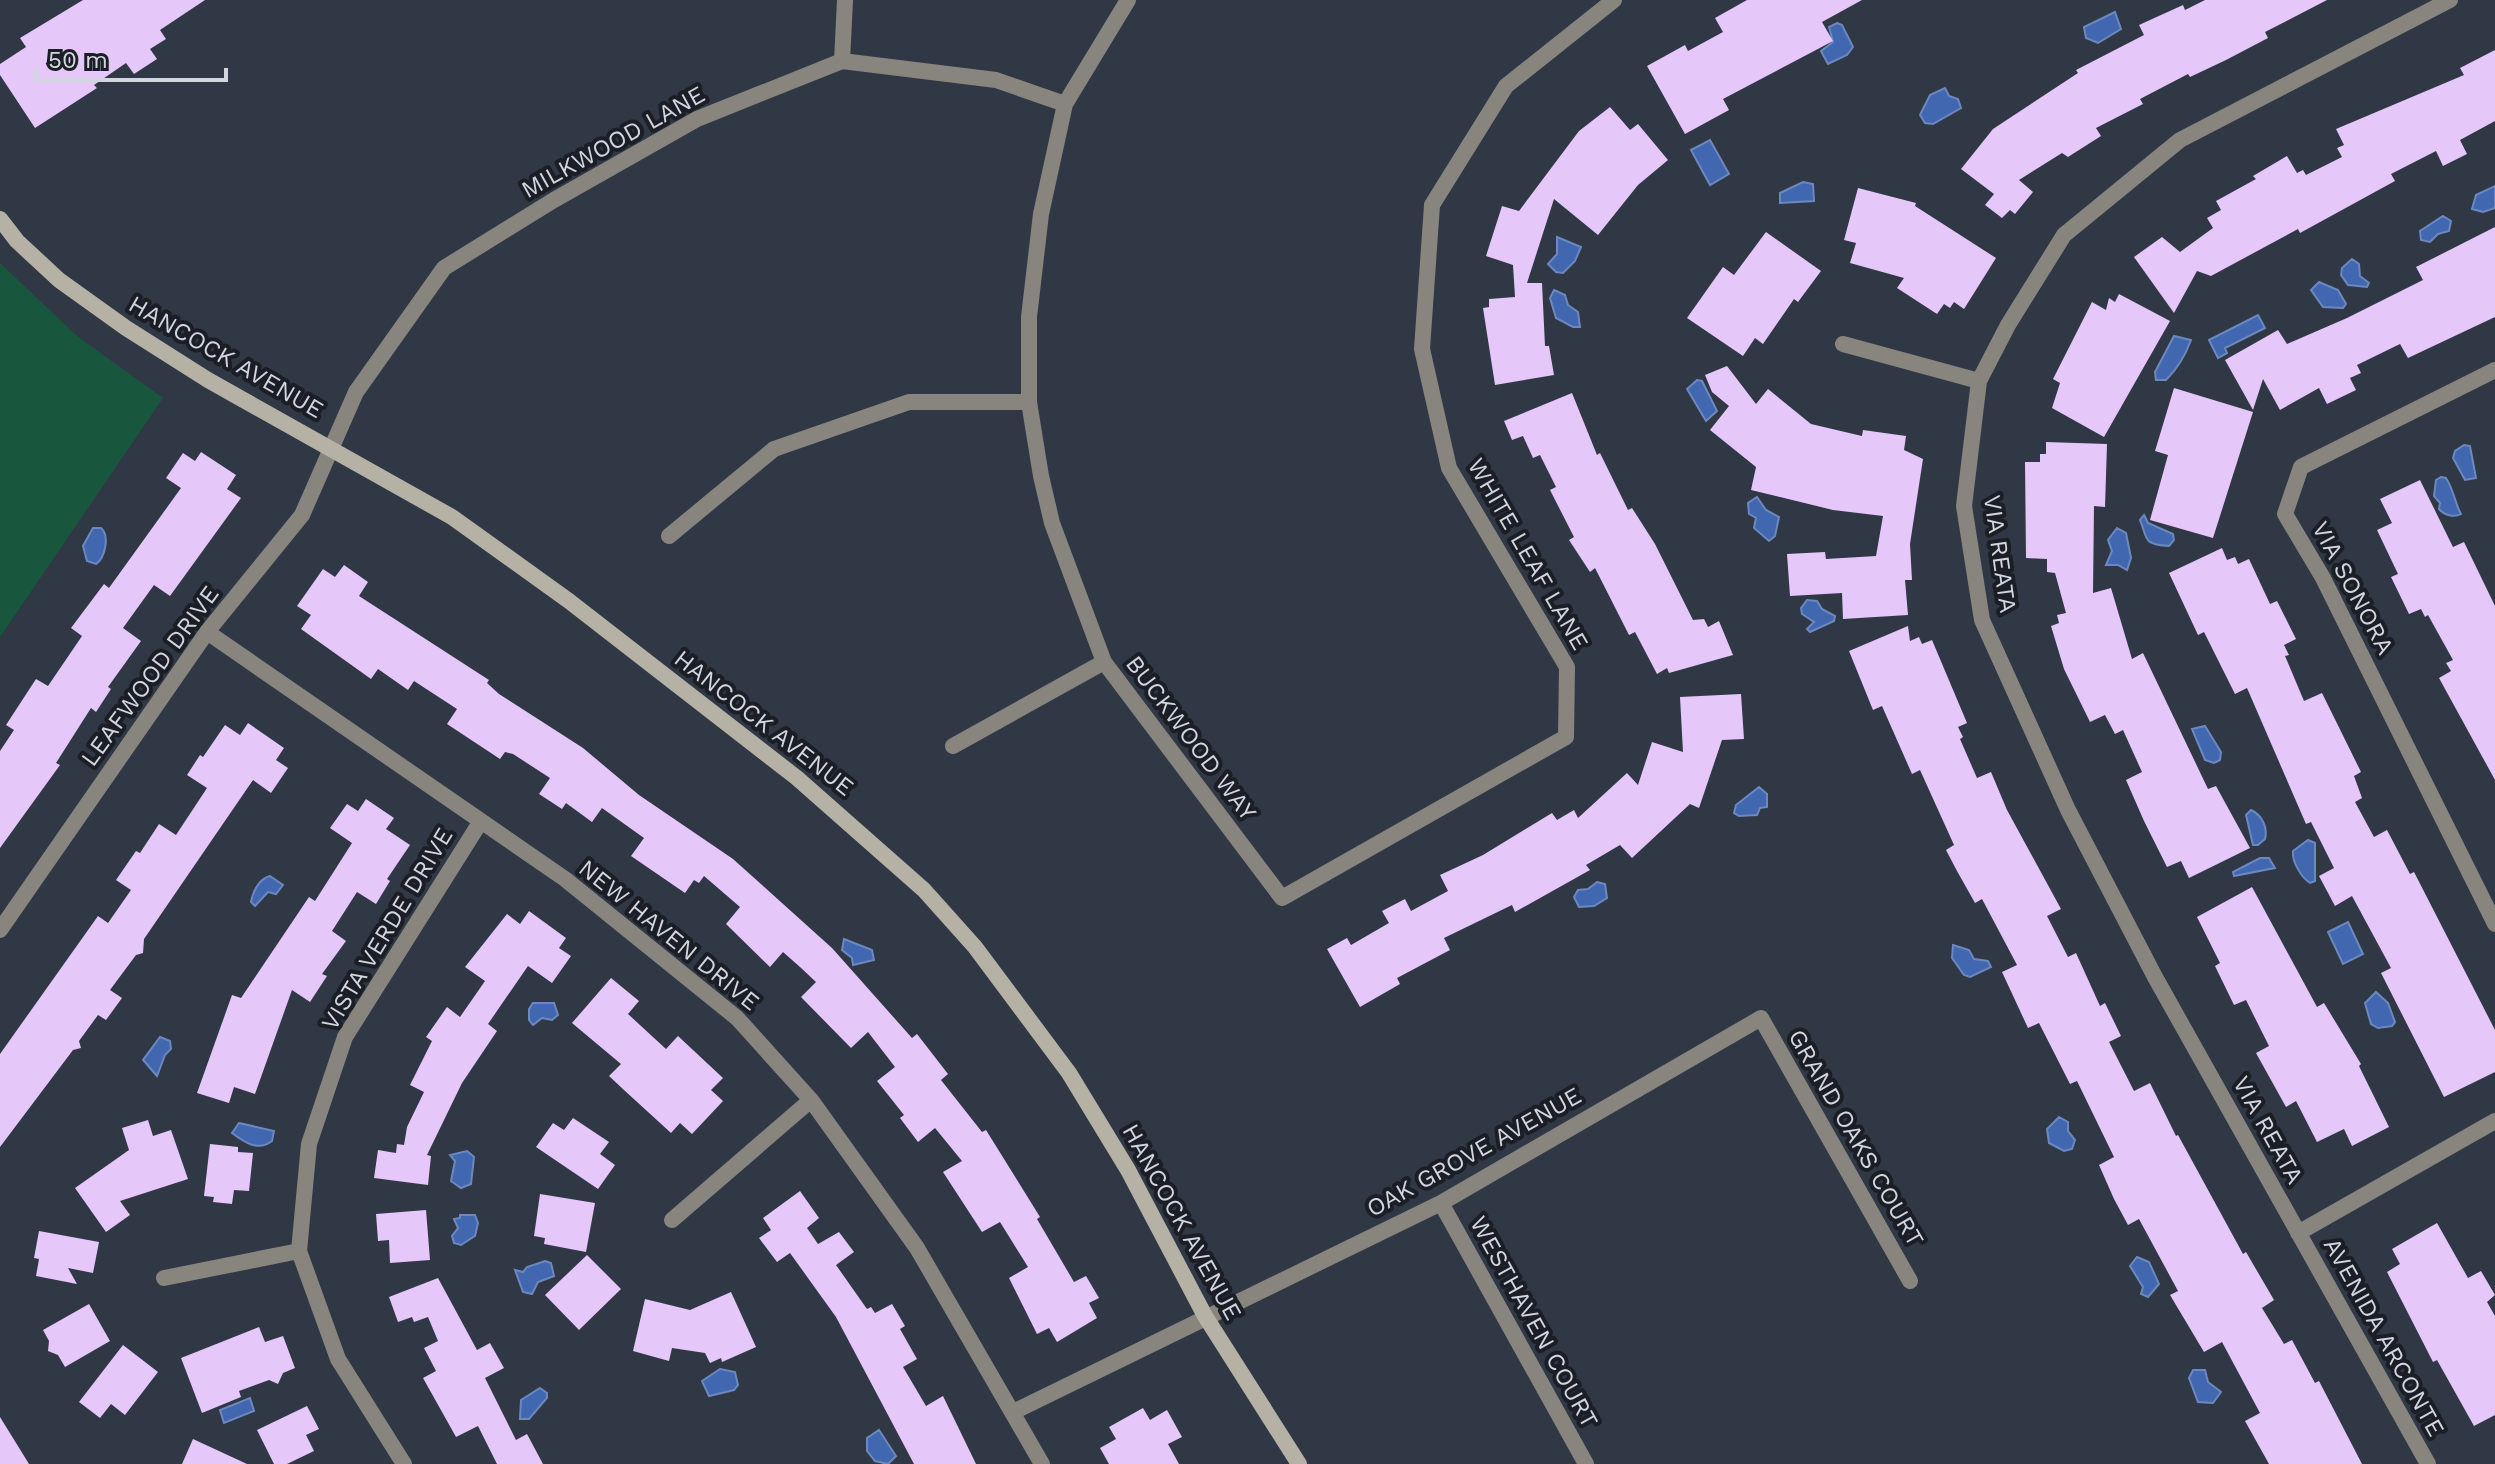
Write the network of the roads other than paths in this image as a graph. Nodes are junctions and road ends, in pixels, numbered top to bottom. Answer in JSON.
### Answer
{"nodes":[{"id":1,"x":845,"y":0,"type":"edge"},
{"id":2,"x":1128,"y":0,"type":"edge"},
{"id":3,"x":1614,"y":0,"type":"edge"},
{"id":4,"x":2450,"y":0,"type":"edge"},
{"id":5,"x":842,"y":61,"type":"junction"},
{"id":6,"x":1065,"y":104,"type":"junction"},
{"id":7,"x":0,"y":219,"type":"edge"},
{"id":8,"x":1843,"y":344,"type":"dead end"},
{"id":9,"x":2495,"y":370,"type":"edge"},
{"id":10,"x":1979,"y":381,"type":"junction"},
{"id":11,"x":1029,"y":402,"type":"junction"},
{"id":12,"x":334,"y":448,"type":"junction"},
{"id":13,"x":669,"y":536,"type":"dead end"},
{"id":14,"x":207,"y":632,"type":"junction"},
{"id":15,"x":1104,"y":662,"type":"junction"},
{"id":16,"x":953,"y":746,"type":"dead end"},
{"id":17,"x":481,"y":821,"type":"junction"},
{"id":18,"x":1282,"y":898,"type":"joint"},
{"id":19,"x":2495,"y":924,"type":"edge"},
{"id":20,"x":0,"y":930,"type":"edge"},
{"id":21,"x":1761,"y":1018,"type":"joint"},
{"id":22,"x":811,"y":1100,"type":"junction"},
{"id":23,"x":2495,"y":1121,"type":"edge"},
{"id":24,"x":1441,"y":1203,"type":"junction"},
{"id":25,"x":672,"y":1220,"type":"dead end"},
{"id":26,"x":2298,"y":1233,"type":"junction"},
{"id":27,"x":299,"y":1251,"type":"junction"},
{"id":28,"x":164,"y":1278,"type":"dead end"},
{"id":29,"x":1910,"y":1281,"type":"dead end"},
{"id":30,"x":1205,"y":1316,"type":"junction"},
{"id":31,"x":1013,"y":1412,"type":"junction"},
{"id":32,"x":404,"y":1464,"type":"edge"},
{"id":33,"x":1042,"y":1464,"type":"edge"},
{"id":34,"x":1299,"y":1464,"type":"edge"},
{"id":35,"x":1586,"y":1464,"type":"edge"},
{"id":36,"x":2428,"y":1464,"type":"edge"}],
"edges":[{"from":1,"to":5,"type":"street"},
{"from":2,"to":6,"type":"street","name":"BUCKWOOD WAY"},
{"from":3,"to":18,"type":"street","name":"WHITE LEAF LANE"},
{"from":4,"to":10,"type":"street","name":"VIA REATA"},
{"from":5,"to":6,"type":"street","name":"MILKWOOD LANE"},
{"from":5,"to":12,"type":"street","name":"MILKWOOD LANE"},
{"from":6,"to":11,"type":"street","name":"BUCKWOOD WAY"},
{"from":7,"to":12,"type":"main road","name":"HANCOCK AVENUE"},
{"from":8,"to":10,"type":"street"},
{"from":9,"to":19,"type":"street","name":"VIA SONORA"},
{"from":10,"to":26,"type":"street","name":"VIA REATA"},
{"from":11,"to":13,"type":"street"},
{"from":11,"to":15,"type":"street","name":"BUCKWOOD WAY"},
{"from":12,"to":14,"type":"street","name":"LEAFWOOD DRIVE"},
{"from":12,"to":30,"type":"main road","name":"HANCOCK AVENUE"},
{"from":14,"to":17,"type":"street","name":"NEW HAVEN DRIVE"},
{"from":14,"to":20,"type":"street","name":"LEAFWOOD DRIVE"},
{"from":15,"to":16,"type":"street"},
{"from":15,"to":18,"type":"street","name":"BUCKWOOD WAY"},
{"from":17,"to":22,"type":"street","name":"NEW HAVEN DRIVE"},
{"from":17,"to":27,"type":"street","name":"VISTA VERDE DRIVE"},
{"from":21,"to":24,"type":"street","name":"OAK GROVE AVENUE"},
{"from":21,"to":29,"type":"street","name":"GRAND OAKS COURT"},
{"from":22,"to":25,"type":"street"},
{"from":22,"to":31,"type":"street","name":"NEW HAVEN DRIVE"},
{"from":23,"to":26,"type":"street"},
{"from":24,"to":30,"type":"street","name":"OAK GROVE AVENUE"},
{"from":24,"to":35,"type":"street","name":"WESTHAVEN COURT"},
{"from":26,"to":36,"type":"street","name":"AVENIDA ARCONTE"},
{"from":27,"to":28,"type":"street"},
{"from":27,"to":32,"type":"street","name":"VISTA VERDE DRIVE"},
{"from":30,"to":31,"type":"street","name":"OAK GROVE AVENUE"},
{"from":30,"to":34,"type":"main road","name":"HANCOCK AVENUE"},
{"from":31,"to":33,"type":"street","name":"NEW HAVEN DRIVE"}]}
